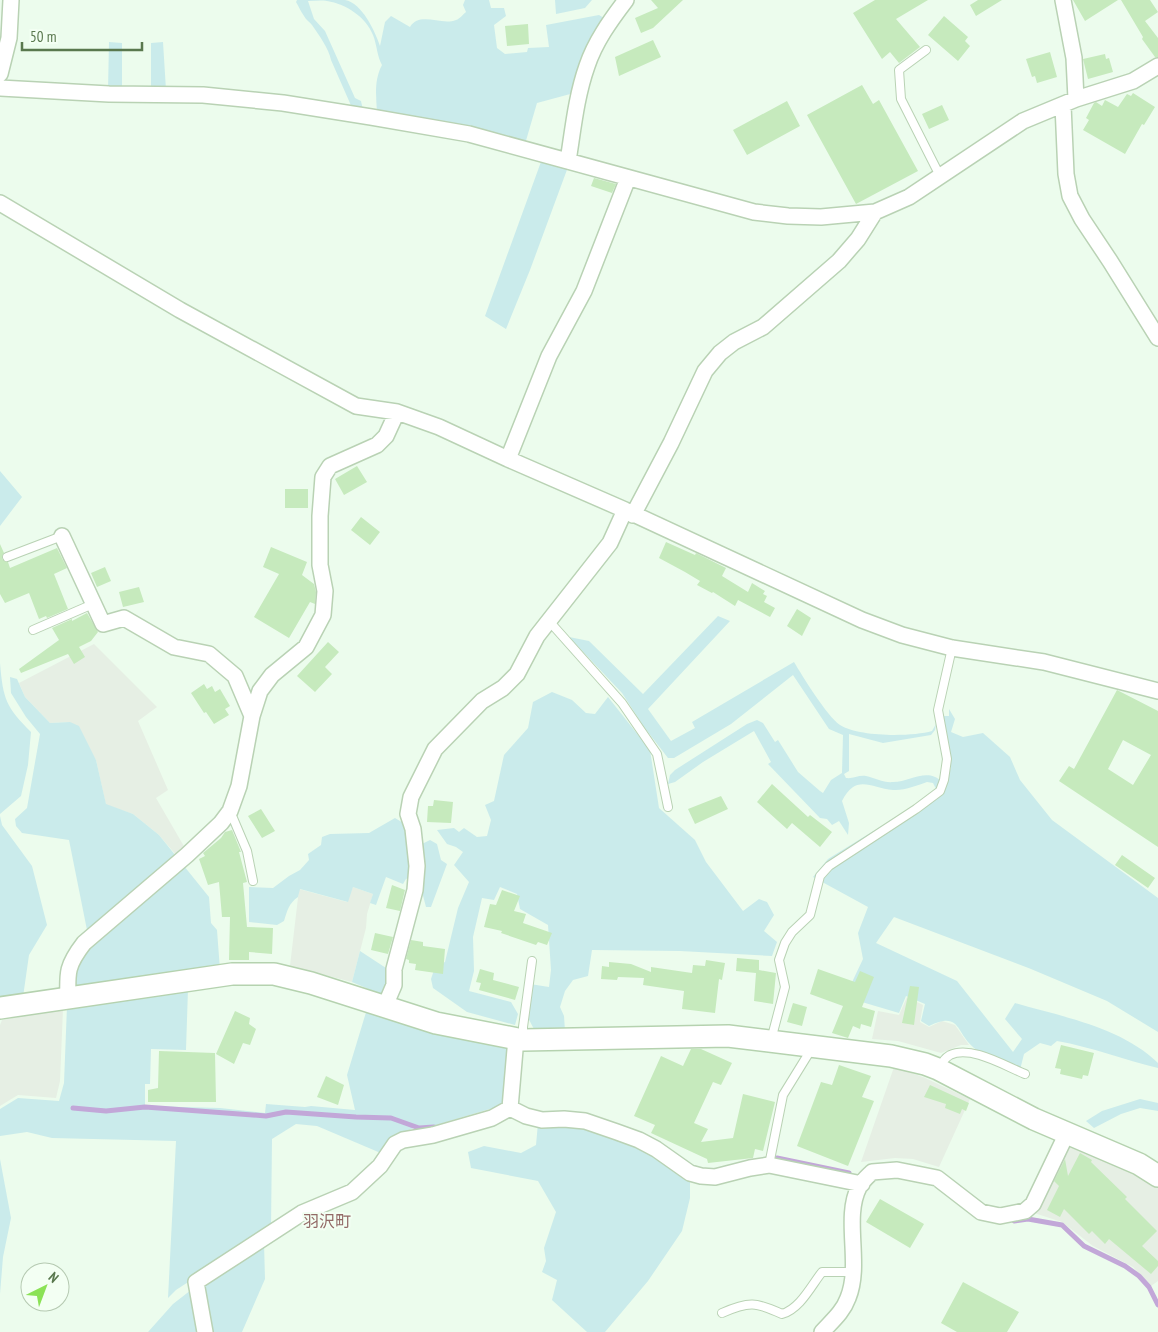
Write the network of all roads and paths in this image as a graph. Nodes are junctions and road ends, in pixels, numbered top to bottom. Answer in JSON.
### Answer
{"nodes":[{"id":1,"x":12,"y":0,"type":"edge"},
{"id":2,"x":626,"y":0,"type":"edge"},
{"id":3,"x":1063,"y":0,"type":"edge"},
{"id":4,"x":926,"y":50,"type":"dead end"},
{"id":5,"x":1158,"y":66,"type":"edge"},
{"id":6,"x":0,"y":74,"type":"edge"},
{"id":7,"x":0,"y":88,"type":"edge"},
{"id":8,"x":1069,"y":102,"type":"junction"},
{"id":9,"x":568,"y":161,"type":"junction"},
{"id":10,"x":940,"y":176,"type":"junction"},
{"id":11,"x":628,"y":178,"type":"junction"},
{"id":12,"x":0,"y":203,"type":"edge"},
{"id":13,"x":875,"y":212,"type":"junction"},
{"id":14,"x":1158,"y":338,"type":"edge"},
{"id":15,"x":397,"y":412,"type":"junction"},
{"id":16,"x":508,"y":459,"type":"junction"},
{"id":17,"x":629,"y":512,"type":"junction"},
{"id":18,"x":62,"y":536,"type":"joint"},
{"id":19,"x":7,"y":557,"type":"dead end"},
{"id":20,"x":93,"y":604,"type":"junction"},
{"id":21,"x":549,"y":621,"type":"junction"},
{"id":22,"x":33,"y":630,"type":"dead end"},
{"id":23,"x":952,"y":648,"type":"junction"},
{"id":24,"x":1158,"y":691,"type":"edge"},
{"id":25,"x":252,"y":716,"type":"junction"},
{"id":26,"x":668,"y":807,"type":"dead end"},
{"id":27,"x":230,"y":811,"type":"junction"},
{"id":28,"x":253,"y":881,"type":"dead end"},
{"id":29,"x":532,"y":961,"type":"dead end"},
{"id":30,"x":68,"y":999,"type":"junction"},
{"id":31,"x":385,"y":1006,"type":"junction"},
{"id":32,"x":0,"y":1008,"type":"edge"},
{"id":33,"x":520,"y":1039,"type":"junction"},
{"id":34,"x":771,"y":1040,"type":"junction"},
{"id":35,"x":813,"y":1046,"type":"junction"},
{"id":36,"x":938,"y":1069,"type":"junction"},
{"id":37,"x":1025,"y":1074,"type":"dead end"},
{"id":38,"x":510,"y":1108,"type":"junction"},
{"id":39,"x":1067,"y":1133,"type":"junction"},
{"id":40,"x":769,"y":1165,"type":"junction"},
{"id":41,"x":1158,"y":1176,"type":"edge"},
{"id":42,"x":862,"y":1184,"type":"junction"},
{"id":43,"x":853,"y":1272,"type":"junction"},
{"id":44,"x":722,"y":1313,"type":"dead end"},
{"id":45,"x":205,"y":1332,"type":"edge"},
{"id":46,"x":822,"y":1332,"type":"edge"}],
"edges":[{"from":1,"to":6,"type":"street"},
{"from":2,"to":9,"type":"street"},
{"from":3,"to":8,"type":"street"},
{"from":4,"to":10,"type":"lane"},
{"from":5,"to":8,"type":"street"},
{"from":7,"to":9,"type":"street"},
{"from":8,"to":10,"type":"street"},
{"from":8,"to":14,"type":"street"},
{"from":9,"to":11,"type":"street"},
{"from":10,"to":13,"type":"street"},
{"from":11,"to":13,"type":"street"},
{"from":11,"to":16,"type":"street"},
{"from":12,"to":15,"type":"street"},
{"from":13,"to":17,"type":"street"},
{"from":15,"to":16,"type":"street"},
{"from":15,"to":25,"type":"street"},
{"from":16,"to":17,"type":"street"},
{"from":17,"to":21,"type":"street"},
{"from":17,"to":23,"type":"street"},
{"from":18,"to":19,"type":"lane"},
{"from":18,"to":20,"type":"street"},
{"from":20,"to":22,"type":"lane"},
{"from":20,"to":25,"type":"street"},
{"from":21,"to":26,"type":"lane"},
{"from":21,"to":31,"type":"street"},
{"from":23,"to":24,"type":"street"},
{"from":23,"to":34,"type":"lane"},
{"from":25,"to":27,"type":"street"},
{"from":27,"to":28,"type":"lane"},
{"from":27,"to":30,"type":"street"},
{"from":29,"to":33,"type":"lane"},
{"from":30,"to":31,"type":"street"},
{"from":30,"to":32,"type":"street"},
{"from":31,"to":33,"type":"street"},
{"from":33,"to":34,"type":"street"},
{"from":33,"to":38,"type":"street"},
{"from":34,"to":35,"type":"street"},
{"from":35,"to":36,"type":"street"},
{"from":35,"to":40,"type":"lane"},
{"from":36,"to":37,"type":"lane"},
{"from":36,"to":39,"type":"street"},
{"from":38,"to":40,"type":"street"},
{"from":38,"to":45,"type":"street"},
{"from":39,"to":41,"type":"street"},
{"from":39,"to":42,"type":"street"},
{"from":40,"to":42,"type":"street"},
{"from":42,"to":43,"type":"street"},
{"from":43,"to":44,"type":"lane"},
{"from":43,"to":46,"type":"street"}]}
